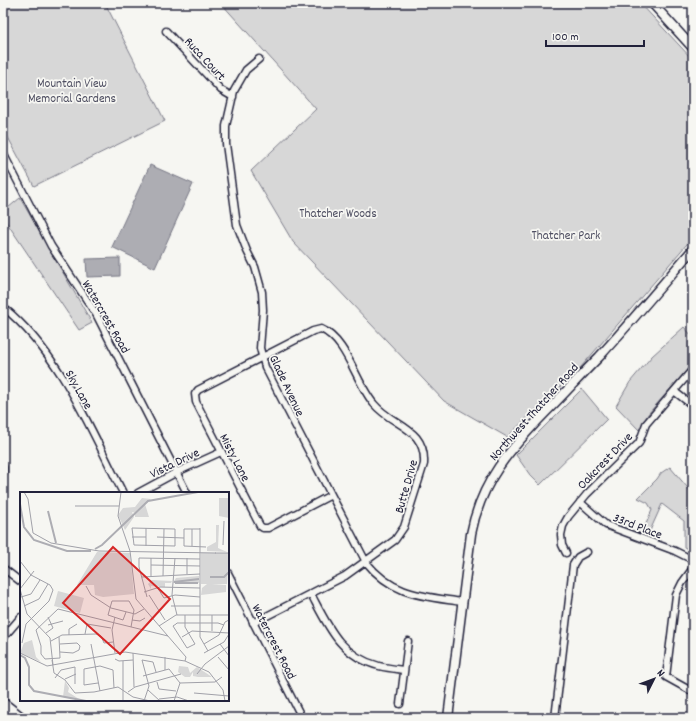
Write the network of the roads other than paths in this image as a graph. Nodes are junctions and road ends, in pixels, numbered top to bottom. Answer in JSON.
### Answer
{"nodes":[{"id":1,"x":652,"y":3,"type":"edge"},
{"id":2,"x":166,"y":31,"type":"dead end"},
{"id":3,"x":693,"y":48,"type":"edge"},
{"id":4,"x":259,"y":59,"type":"dead end"},
{"id":5,"x":233,"y":97,"type":"junction"},
{"id":6,"x":3,"y":153,"type":"edge"},
{"id":7,"x":693,"y":249,"type":"edge"},
{"id":8,"x":3,"y":307,"type":"edge"},
{"id":9,"x":261,"y":357,"type":"junction"},
{"id":10,"x":693,"y":369,"type":"edge"},
{"id":11,"x":674,"y":391,"type":"junction"},
{"id":12,"x":693,"y":406,"type":"edge"},
{"id":13,"x":221,"y":452,"type":"junction"},
{"id":14,"x":3,"y":467,"type":"edge"},
{"id":15,"x":177,"y":472,"type":"junction"},
{"id":16,"x":3,"y":474,"type":"edge"},
{"id":17,"x":121,"y":492,"type":"edge"},
{"id":18,"x":140,"y":492,"type":"edge"},
{"id":19,"x":187,"y":492,"type":"edge"},
{"id":20,"x":331,"y":495,"type":"junction"},
{"id":21,"x":580,"y":502,"type":"junction"},
{"id":22,"x":588,"y":552,"type":"dead end"},
{"id":23,"x":566,"y":553,"type":"dead end"},
{"id":24,"x":693,"y":560,"type":"edge"},
{"id":25,"x":366,"y":562,"type":"junction"},
{"id":26,"x":3,"y":568,"type":"edge"},
{"id":27,"x":693,"y":568,"type":"edge"},
{"id":28,"x":229,"y":575,"type":"edge"},
{"id":29,"x":20,"y":581,"type":"edge"},
{"id":30,"x":311,"y":594,"type":"junction"},
{"id":31,"x":462,"y":602,"type":"junction"},
{"id":32,"x":20,"y":618,"type":"edge"},
{"id":33,"x":253,"y":623,"type":"junction"},
{"id":34,"x":3,"y":638,"type":"edge"},
{"id":35,"x":408,"y":641,"type":"dead end"},
{"id":36,"x":404,"y":670,"type":"junction"},
{"id":37,"x":693,"y":692,"type":"edge"},
{"id":38,"x":3,"y":702,"type":"edge"},
{"id":39,"x":400,"y":704,"type":"dead end"},
{"id":40,"x":22,"y":718,"type":"edge"},
{"id":41,"x":302,"y":718,"type":"edge"},
{"id":42,"x":448,"y":718,"type":"edge"},
{"id":43,"x":555,"y":718,"type":"edge"}],
"edges":[{"from":1,"to":3,"type":"street"},
{"from":2,"to":5,"type":"street","name":"Ruca Court"},
{"from":4,"to":5,"type":"street","name":"Glade Avenue"},
{"from":5,"to":9,"type":"street","name":"Glade Avenue"},
{"from":6,"to":15,"type":"street","name":"Watercrest Road"},
{"from":7,"to":31,"type":"street","name":"Northwest Thatcher Road"},
{"from":8,"to":17,"type":"street","name":"Sky Lane"},
{"from":9,"to":13,"type":"street","name":"Misty Lane"},
{"from":9,"to":20,"type":"street","name":"Glade Avenue"},
{"from":9,"to":25,"type":"street","name":"Butte Drive"},
{"from":10,"to":11,"type":"street","name":"Oakcrest Drive"},
{"from":11,"to":12,"type":"street"},
{"from":11,"to":21,"type":"street","name":"Oakcrest Drive"},
{"from":13,"to":15,"type":"street","name":"Vista Drive"},
{"from":13,"to":20,"type":"street","name":"Misty Lane"},
{"from":14,"to":16,"type":"street"},
{"from":15,"to":18,"type":"street","name":"Vista Drive"},
{"from":15,"to":19,"type":"street","name":"Watercrest Road"},
{"from":20,"to":25,"type":"street","name":"Glade Avenue"},
{"from":21,"to":23,"type":"street","name":"Oakcrest Drive"},
{"from":21,"to":24,"type":"street","name":"33rd Place"},
{"from":22,"to":43,"type":"street"},
{"from":25,"to":30,"type":"street","name":"Butte Drive"},
{"from":25,"to":31,"type":"street","name":"Glade Avenue"},
{"from":26,"to":29,"type":"street"},
{"from":27,"to":37,"type":"street"},
{"from":28,"to":33,"type":"street","name":"Watercrest Road"},
{"from":30,"to":33,"type":"street","name":"Butte Drive"},
{"from":30,"to":36,"type":"street"},
{"from":31,"to":42,"type":"street","name":"Northwest Thatcher Road"},
{"from":32,"to":34,"type":"street"},
{"from":33,"to":41,"type":"street","name":"Watercrest Road"},
{"from":35,"to":36,"type":"street"},
{"from":36,"to":39,"type":"street"},
{"from":38,"to":40,"type":"main road"}]}
